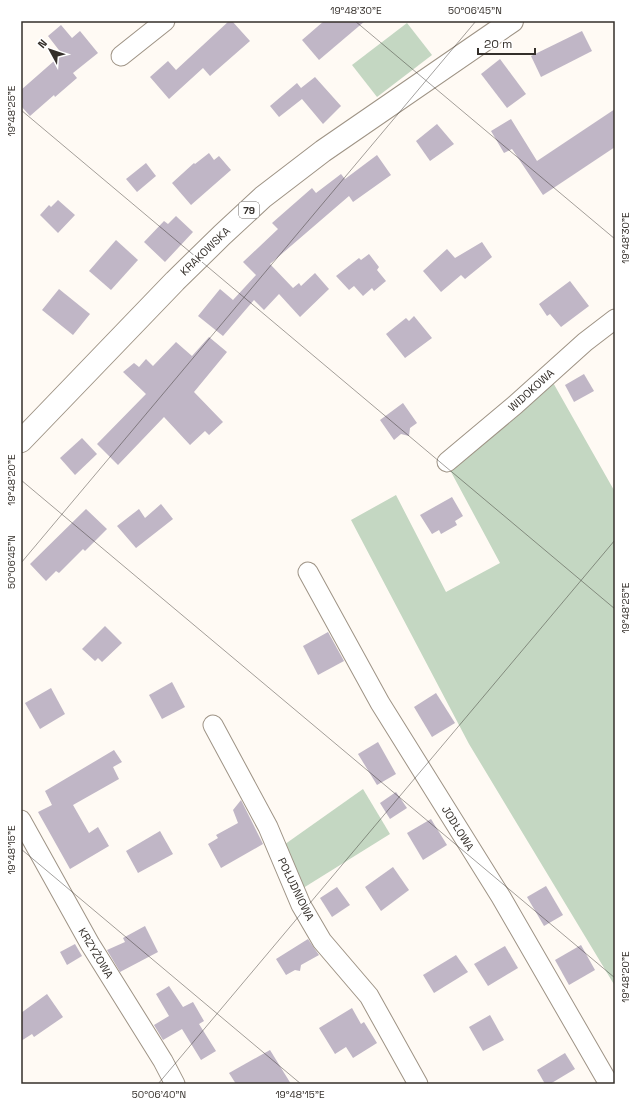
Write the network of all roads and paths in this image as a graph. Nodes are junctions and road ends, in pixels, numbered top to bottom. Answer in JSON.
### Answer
{"nodes":[{"id":1,"x":165,"y":21,"type":"edge"},
{"id":2,"x":512,"y":21,"type":"edge"},
{"id":3,"x":121,"y":56,"type":"dead end"},
{"id":4,"x":615,"y":319,"type":"edge"},
{"id":5,"x":21,"y":441,"type":"edge"},
{"id":6,"x":447,"y":462,"type":"dead end"},
{"id":7,"x":308,"y":572,"type":"dead end"},
{"id":8,"x":213,"y":725,"type":"dead end"},
{"id":9,"x":21,"y":820,"type":"edge"},
{"id":10,"x":175,"y":1084,"type":"edge"},
{"id":11,"x":418,"y":1084,"type":"edge"},
{"id":12,"x":609,"y":1084,"type":"edge"}],
"edges":[{"from":1,"to":3,"type":"street"},
{"from":2,"to":5,"type":"main road","name":"KRAKOWSKA","number":"79"},
{"from":4,"to":6,"type":"street","name":"WIDOKOWA"},
{"from":7,"to":12,"type":"street","name":"JODŁOWA"},
{"from":8,"to":11,"type":"street","name":"POŁUDNIOWA"},
{"from":9,"to":10,"type":"street","name":"KRZYŻOWA"}]}
